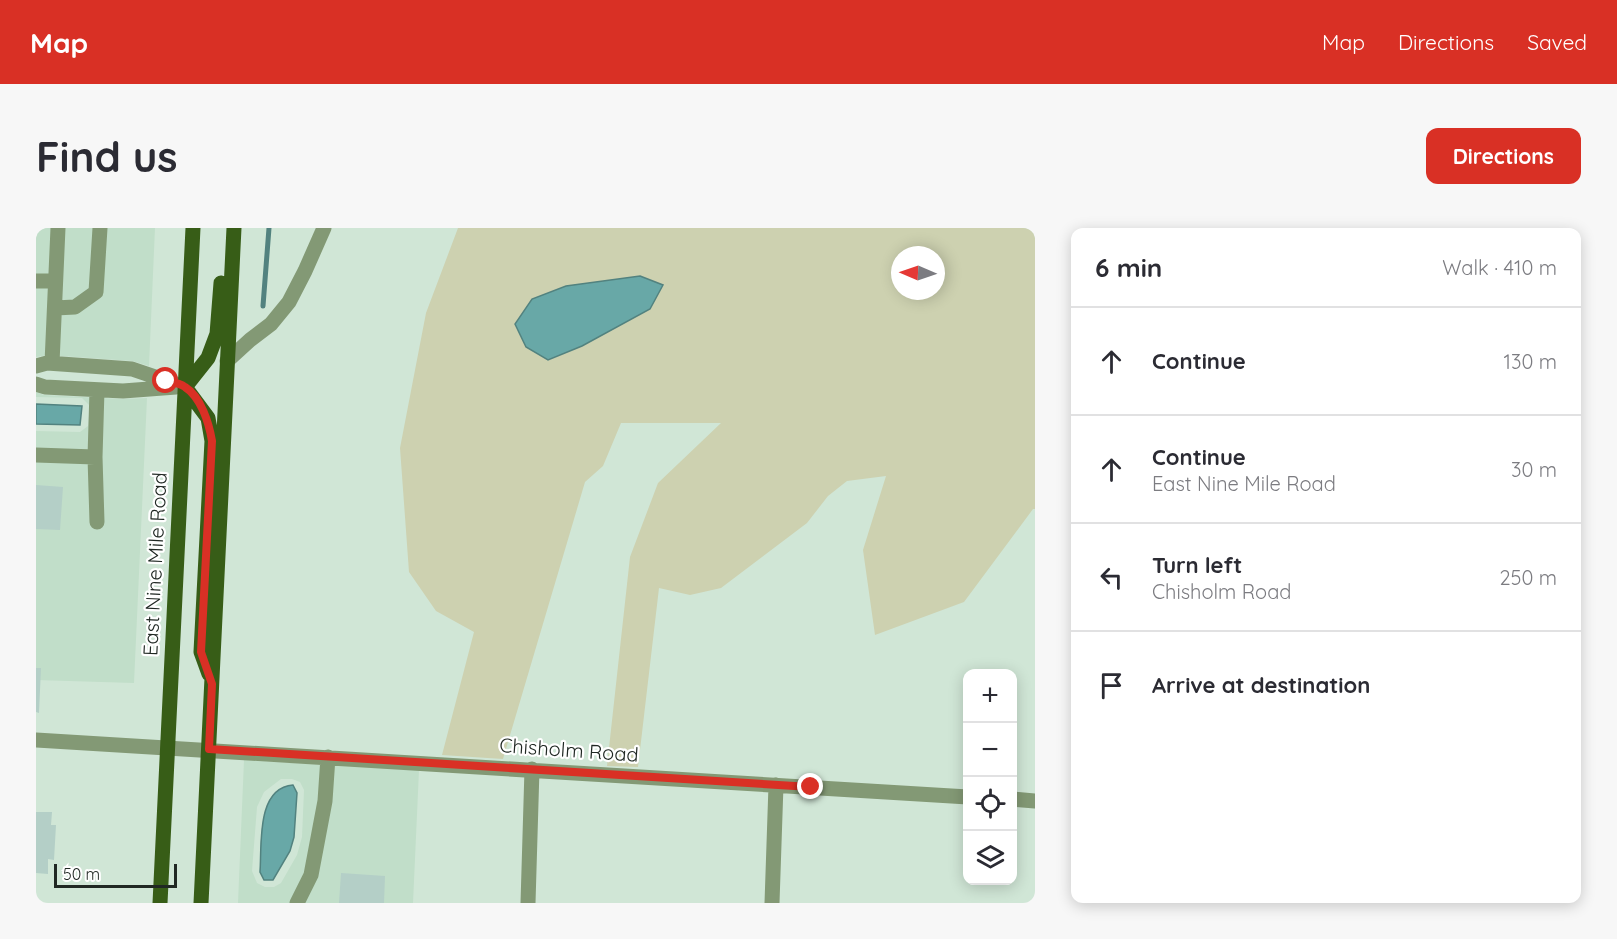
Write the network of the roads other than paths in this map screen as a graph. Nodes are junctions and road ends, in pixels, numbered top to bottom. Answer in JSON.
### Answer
{"nodes":[{"id":1,"x":58,"y":228,"type":"edge"},
{"id":2,"x":100,"y":228,"type":"edge"},
{"id":3,"x":193,"y":228,"type":"edge"},
{"id":4,"x":226,"y":228,"type":"edge"},
{"id":5,"x":234,"y":228,"type":"edge"},
{"id":6,"x":324,"y":228,"type":"edge"},
{"id":7,"x":36,"y":281,"type":"edge"},
{"id":8,"x":56,"y":282,"type":"junction"},
{"id":9,"x":55,"y":308,"type":"junction"},
{"id":10,"x":227,"y":362,"type":"junction"},
{"id":11,"x":52,"y":363,"type":"junction"},
{"id":12,"x":36,"y":366,"type":"edge"},
{"id":13,"x":36,"y":384,"type":"edge"},
{"id":14,"x":185,"y":387,"type":"junction"},
{"id":15,"x":97,"y":390,"type":"junction"},
{"id":16,"x":36,"y":455,"type":"edge"},
{"id":17,"x":95,"y":457,"type":"junction"},
{"id":18,"x":97,"y":522,"type":"dead end"},
{"id":19,"x":212,"y":684,"type":"junction"},
{"id":20,"x":36,"y":740,"type":"edge"},
{"id":21,"x":168,"y":748,"type":"junction"},
{"id":22,"x":209,"y":749,"type":"junction"},
{"id":23,"x":328,"y":757,"type":"junction"},
{"id":24,"x":532,"y":769,"type":"junction"},
{"id":25,"x":776,"y":785,"type":"junction"},
{"id":26,"x":963,"y":797,"type":"edge"},
{"id":27,"x":1017,"y":799,"type":"edge"},
{"id":28,"x":1035,"y":801,"type":"edge"},
{"id":29,"x":160,"y":903,"type":"edge"},
{"id":30,"x":201,"y":903,"type":"edge"},
{"id":31,"x":297,"y":903,"type":"edge"},
{"id":32,"x":528,"y":903,"type":"edge"},
{"id":33,"x":772,"y":903,"type":"edge"}],
"edges":[{"from":1,"to":8,"type":"street"},
{"from":2,"to":9,"type":"street"},
{"from":3,"to":14,"type":"main road","name":"East Nine Mile Road"},
{"from":4,"to":14,"type":"main road"},
{"from":5,"to":10,"type":"main road"},
{"from":6,"to":10,"type":"street"},
{"from":7,"to":8,"type":"street"},
{"from":8,"to":9,"type":"street"},
{"from":9,"to":11,"type":"street"},
{"from":10,"to":19,"type":"main road"},
{"from":11,"to":12,"type":"street"},
{"from":11,"to":14,"type":"street"},
{"from":13,"to":15,"type":"street"},
{"from":14,"to":15,"type":"street"},
{"from":14,"to":19,"type":"main road"},
{"from":14,"to":21,"type":"main road","name":"East Nine Mile Road"},
{"from":15,"to":17,"type":"street"},
{"from":16,"to":17,"type":"street"},
{"from":17,"to":18,"type":"street"},
{"from":19,"to":22,"type":"main road"},
{"from":20,"to":21,"type":"street","name":"Chisholm Road"},
{"from":21,"to":22,"type":"street","name":"Chisholm Road"},
{"from":21,"to":29,"type":"main road","name":"East Nine Mile Road"},
{"from":22,"to":23,"type":"street","name":"Chisholm Road"},
{"from":22,"to":30,"type":"main road"},
{"from":23,"to":24,"type":"street","name":"Chisholm Road"},
{"from":23,"to":31,"type":"street"},
{"from":24,"to":25,"type":"street","name":"Chisholm Road"},
{"from":24,"to":32,"type":"street"},
{"from":25,"to":26,"type":"street","name":"Chisholm Road"},
{"from":25,"to":33,"type":"street"},
{"from":27,"to":28,"type":"street"}]}
